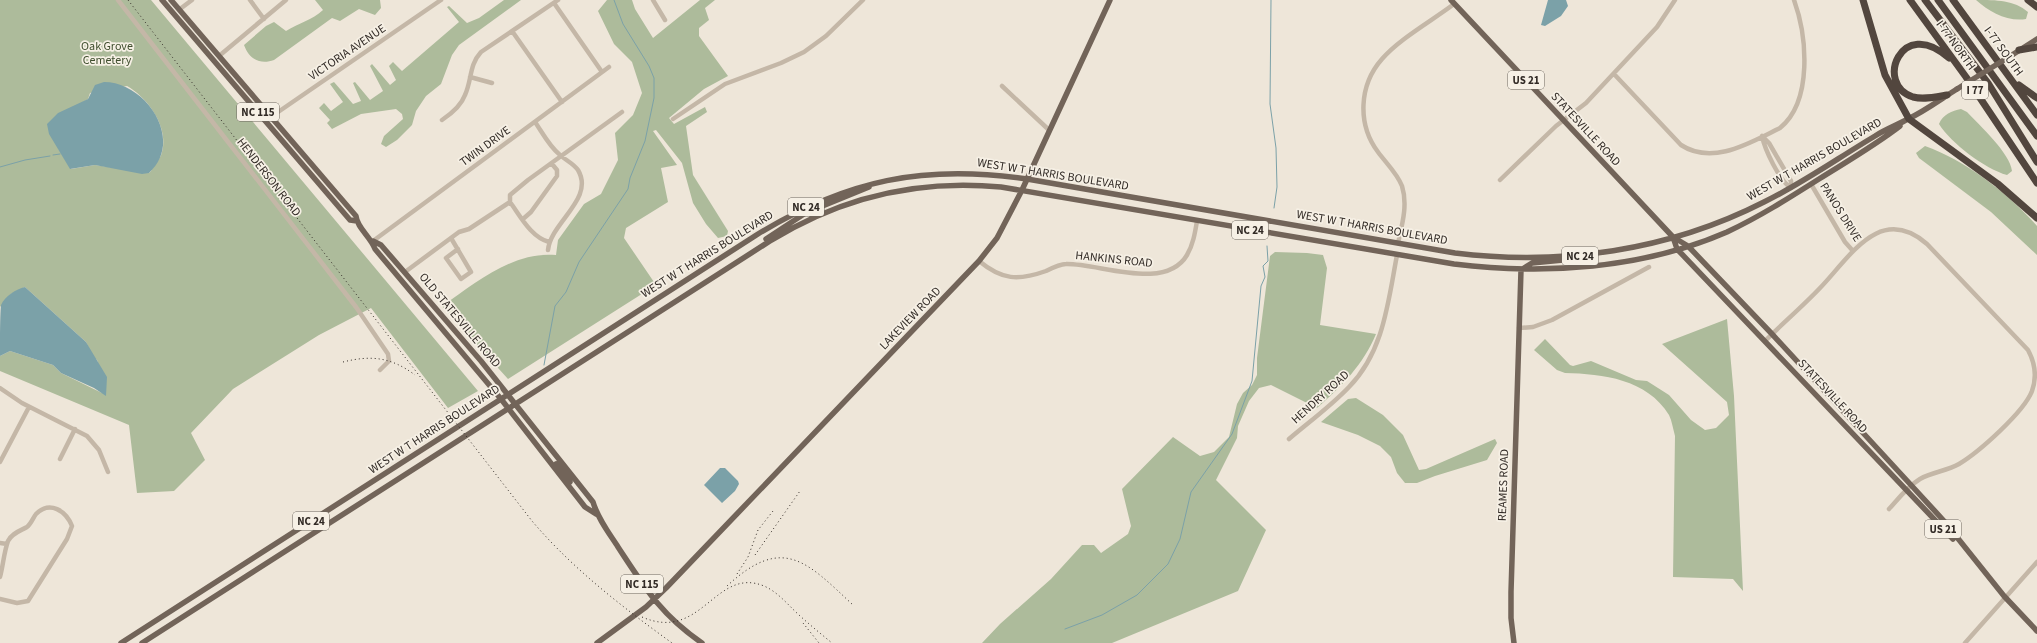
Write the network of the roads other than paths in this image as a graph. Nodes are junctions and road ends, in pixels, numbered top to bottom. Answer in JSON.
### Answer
{"nodes":[{"id":1,"x":118,"y":0,"type":"edge"},
{"id":2,"x":162,"y":0,"type":"edge"},
{"id":3,"x":172,"y":0,"type":"edge"},
{"id":4,"x":192,"y":0,"type":"edge"},
{"id":5,"x":250,"y":0,"type":"edge"},
{"id":6,"x":286,"y":0,"type":"edge"},
{"id":7,"x":441,"y":0,"type":"edge"},
{"id":8,"x":653,"y":0,"type":"edge"},
{"id":9,"x":863,"y":0,"type":"edge"},
{"id":10,"x":1110,"y":0,"type":"edge"},
{"id":11,"x":1675,"y":0,"type":"edge"},
{"id":12,"x":1794,"y":0,"type":"edge"},
{"id":13,"x":1863,"y":0,"type":"edge"},
{"id":14,"x":1910,"y":0,"type":"edge"},
{"id":15,"x":1925,"y":0,"type":"edge"},
{"id":16,"x":1938,"y":0,"type":"edge"},
{"id":17,"x":1953,"y":0,"type":"edge"},
{"id":18,"x":2028,"y":0,"type":"edge"},
{"id":19,"x":556,"y":1,"type":"edge"},
{"id":20,"x":1452,"y":2,"type":"edge"},
{"id":21,"x":2037,"y":7,"type":"edge"},
{"id":22,"x":180,"y":9,"type":"junction"},
{"id":23,"x":264,"y":19,"type":"junction"},
{"id":24,"x":665,"y":20,"type":"dead end"},
{"id":25,"x":512,"y":31,"type":"junction"},
{"id":26,"x":2037,"y":39,"type":"edge"},
{"id":27,"x":2037,"y":47,"type":"edge"},
{"id":28,"x":2019,"y":50,"type":"junction"},
{"id":29,"x":219,"y":56,"type":"junction"},
{"id":30,"x":609,"y":67,"type":"dead end"},
{"id":31,"x":1959,"y":67,"type":"junction"},
{"id":32,"x":602,"y":72,"type":"junction"},
{"id":33,"x":1614,"y":74,"type":"junction"},
{"id":34,"x":2010,"y":76,"type":"junction"},
{"id":35,"x":470,"y":78,"type":"junction"},
{"id":36,"x":492,"y":83,"type":"dead end"},
{"id":37,"x":1002,"y":86,"type":"dead end"},
{"id":38,"x":1947,"y":95,"type":"junction"},
{"id":39,"x":2037,"y":98,"type":"edge"},
{"id":40,"x":562,"y":102,"type":"junction"},
{"id":41,"x":622,"y":112,"type":"dead end"},
{"id":42,"x":2037,"y":115,"type":"edge"},
{"id":43,"x":271,"y":117,"type":"junction"},
{"id":44,"x":673,"y":119,"type":"dead end"},
{"id":45,"x":1909,"y":119,"type":"junction"},
{"id":46,"x":442,"y":120,"type":"dead end"},
{"id":47,"x":265,"y":121,"type":"junction"},
{"id":48,"x":1563,"y":121,"type":"junction"},
{"id":49,"x":535,"y":122,"type":"junction"},
{"id":50,"x":1049,"y":130,"type":"junction"},
{"id":51,"x":1762,"y":136,"type":"junction"},
{"id":52,"x":2037,"y":136,"type":"edge"},
{"id":53,"x":562,"y":156,"type":"junction"},
{"id":54,"x":2037,"y":162,"type":"edge"},
{"id":55,"x":552,"y":164,"type":"junction"},
{"id":56,"x":1027,"y":179,"type":"junction"},
{"id":57,"x":886,"y":180,"type":"junction"},
{"id":58,"x":1500,"y":180,"type":"dead end"},
{"id":59,"x":2037,"y":183,"type":"edge"},
{"id":60,"x":1811,"y":184,"type":"junction"},
{"id":61,"x":1791,"y":188,"type":"junction"},
{"id":62,"x":1022,"y":190,"type":"junction"},
{"id":63,"x":510,"y":202,"type":"junction"},
{"id":64,"x":811,"y":205,"type":"junction"},
{"id":65,"x":812,"y":217,"type":"junction"},
{"id":66,"x":2037,"y":218,"type":"edge"},
{"id":67,"x":523,"y":219,"type":"junction"},
{"id":68,"x":1197,"y":221,"type":"junction"},
{"id":69,"x":357,"y":222,"type":"junction"},
{"id":70,"x":451,"y":238,"type":"junction"},
{"id":71,"x":1673,"y":238,"type":"junction"},
{"id":72,"x":373,"y":241,"type":"junction"},
{"id":73,"x":549,"y":242,"type":"junction"},
{"id":74,"x":1398,"y":243,"type":"junction"},
{"id":75,"x":1688,"y":246,"type":"junction"},
{"id":76,"x":458,"y":248,"type":"junction"},
{"id":77,"x":1677,"y":249,"type":"junction"},
{"id":78,"x":548,"y":250,"type":"dead end"},
{"id":79,"x":1853,"y":251,"type":"junction"},
{"id":80,"x":1608,"y":252,"type":"junction"},
{"id":81,"x":1397,"y":255,"type":"junction"},
{"id":82,"x":744,"y":257,"type":"junction"},
{"id":83,"x":979,"y":261,"type":"junction"},
{"id":84,"x":1649,"y":267,"type":"dead end"},
{"id":85,"x":1521,"y":270,"type":"junction"},
{"id":86,"x":405,"y":272,"type":"junction"},
{"id":87,"x":1519,"y":328,"type":"junction"},
{"id":88,"x":1772,"y":334,"type":"junction"},
{"id":89,"x":1765,"y":341,"type":"junction"},
{"id":90,"x":1788,"y":364,"type":"junction"},
{"id":91,"x":380,"y":370,"type":"dead end"},
{"id":92,"x":1799,"y":376,"type":"junction"},
{"id":93,"x":1812,"y":377,"type":"junction"},
{"id":94,"x":1818,"y":384,"type":"junction"},
{"id":95,"x":0,"y":388,"type":"edge"},
{"id":96,"x":508,"y":394,"type":"junction"},
{"id":97,"x":501,"y":399,"type":"junction"},
{"id":98,"x":516,"y":404,"type":"junction"},
{"id":99,"x":29,"y":407,"type":"junction"},
{"id":100,"x":508,"y":408,"type":"junction"},
{"id":101,"x":75,"y":429,"type":"junction"},
{"id":102,"x":1289,"y":439,"type":"dead end"},
{"id":103,"x":541,"y":450,"type":"junction"},
{"id":104,"x":60,"y":459,"type":"dead end"},
{"id":105,"x":0,"y":462,"type":"edge"},
{"id":106,"x":108,"y":472,"type":"dead end"},
{"id":107,"x":1909,"y":487,"type":"junction"},
{"id":108,"x":1889,"y":509,"type":"dead end"},
{"id":109,"x":596,"y":511,"type":"junction"},
{"id":110,"x":0,"y":543,"type":"edge"},
{"id":111,"x":8,"y":544,"type":"junction"},
{"id":112,"x":2037,"y":562,"type":"edge"},
{"id":113,"x":0,"y":577,"type":"edge"},
{"id":114,"x":2004,"y":596,"type":"junction"},
{"id":115,"x":0,"y":599,"type":"edge"},
{"id":116,"x":653,"y":601,"type":"junction"},
{"id":117,"x":145,"y":627,"type":"junction"},
{"id":118,"x":2037,"y":631,"type":"edge"},
{"id":119,"x":121,"y":643,"type":"edge"},
{"id":120,"x":128,"y":643,"type":"edge"},
{"id":121,"x":142,"y":643,"type":"edge"},
{"id":122,"x":597,"y":643,"type":"edge"},
{"id":123,"x":702,"y":643,"type":"edge"},
{"id":124,"x":1514,"y":643,"type":"edge"},
{"id":125,"x":1965,"y":643,"type":"edge"}],
"edges":[{"from":1,"to":91,"type":"street","name":"HENDERSON ROAD"},
{"from":2,"to":47,"type":"main road","name":"OLD STATESVILLE ROAD","number":"NC 115"},
{"from":3,"to":22,"type":"main road","name":"OLD STATESVILLE ROAD","number":"NC 115"},
{"from":4,"to":22,"type":"street"},
{"from":5,"to":23,"type":"street"},
{"from":6,"to":23,"type":"street"},
{"from":7,"to":43,"type":"street","name":"VICTORIA AVENUE"},
{"from":8,"to":24,"type":"street"},
{"from":9,"to":44,"type":"street"},
{"from":10,"to":50,"type":"main road","name":"LAKEVIEW ROAD"},
{"from":11,"to":33,"type":"street"},
{"from":12,"to":51,"type":"street"},
{"from":13,"to":45,"type":"highway"},
{"from":14,"to":31,"type":"highway","name":"I-77 NORTH","number":"I 77"},
{"from":15,"to":54,"type":"highway","number":"I 77"},
{"from":16,"to":52,"type":"highway","number":"I 77"},
{"from":17,"to":34,"type":"highway","name":"I-77 SOUTH"},
{"from":18,"to":21,"type":"highway"},
{"from":19,"to":25,"type":"street"},
{"from":19,"to":32,"type":"street"},
{"from":20,"to":48,"type":"main road","name":"STATESVILLE ROAD","number":"US 21"},
{"from":20,"to":74,"type":"street"},
{"from":22,"to":29,"type":"main road","name":"OLD STATESVILLE ROAD","number":"NC 115"},
{"from":23,"to":29,"type":"street"},
{"from":25,"to":35,"type":"street"},
{"from":25,"to":40,"type":"street"},
{"from":26,"to":28,"type":"main road","name":"WEST W T HARRIS BOULEVARD","number":"NC 24"},
{"from":27,"to":28,"type":"highway"},
{"from":28,"to":38,"type":"main road","name":"WEST W T HARRIS BOULEVARD","number":"NC 24","bridge":true},
{"from":29,"to":43,"type":"main road","name":"OLD STATESVILLE ROAD","number":"NC 115"},
{"from":30,"to":32,"type":"street","name":"TWIN DRIVE"},
{"from":31,"to":38,"type":"highway"},
{"from":31,"to":59,"type":"highway","name":"I-77 NORTH","number":"I 77"},
{"from":32,"to":40,"type":"street","name":"TWIN DRIVE"},
{"from":33,"to":48,"type":"street"},
{"from":33,"to":51,"type":"street"},
{"from":34,"to":39,"type":"highway"},
{"from":34,"to":42,"type":"highway","name":"I-77 SOUTH"},
{"from":35,"to":36,"type":"street"},
{"from":35,"to":46,"type":"street"},
{"from":37,"to":50,"type":"street"},
{"from":38,"to":45,"type":"main road","name":"WEST W T HARRIS BOULEVARD","number":"NC 24"},
{"from":40,"to":49,"type":"street","name":"TWIN DRIVE"},
{"from":41,"to":53,"type":"street"},
{"from":43,"to":47,"type":"street","name":"VICTORIA AVENUE"},
{"from":43,"to":69,"type":"main road","name":"OLD STATESVILLE ROAD","number":"NC 115"},
{"from":45,"to":60,"type":"main road","name":"WEST W T HARRIS BOULEVARD","number":"NC 24"},
{"from":45,"to":61,"type":"main road","name":"WEST W T HARRIS BOULEVARD","number":"NC 24"},
{"from":45,"to":66,"type":"highway"},
{"from":47,"to":69,"type":"main road","name":"OLD STATESVILLE ROAD","number":"NC 115"},
{"from":48,"to":58,"type":"street"},
{"from":48,"to":71,"type":"main road","name":"STATESVILLE ROAD","number":"US 21"},
{"from":49,"to":53,"type":"street"},
{"from":49,"to":72,"type":"street","name":"TWIN DRIVE"},
{"from":50,"to":56,"type":"main road","name":"LAKEVIEW ROAD"},
{"from":51,"to":61,"type":"street"},
{"from":53,"to":55,"type":"street"},
{"from":53,"to":73,"type":"street"},
{"from":55,"to":63,"type":"street"},
{"from":55,"to":67,"type":"street"},
{"from":56,"to":57,"type":"main road","name":"WEST W T HARRIS BOULEVARD","number":"NC 24"},
{"from":56,"to":62,"type":"main road","name":"LAKEVIEW ROAD"},
{"from":56,"to":74,"type":"main road","name":"WEST W T HARRIS BOULEVARD","number":"NC 24"},
{"from":57,"to":64,"type":"main road","name":"WEST W T HARRIS BOULEVARD","number":"NC 24"},
{"from":57,"to":65,"type":"main road"},
{"from":60,"to":75,"type":"main road","name":"WEST W T HARRIS BOULEVARD","number":"NC 24"},
{"from":60,"to":79,"type":"street","name":"PANOS DRIVE"},
{"from":61,"to":71,"type":"main road","name":"WEST W T HARRIS BOULEVARD","number":"NC 24"},
{"from":62,"to":65,"type":"main road","name":"WEST W T HARRIS BOULEVARD","number":"NC 24"},
{"from":62,"to":68,"type":"main road","name":"WEST W T HARRIS BOULEVARD","number":"NC 24"},
{"from":62,"to":83,"type":"main road","name":"LAKEVIEW ROAD"},
{"from":63,"to":67,"type":"street"},
{"from":63,"to":70,"type":"street"},
{"from":64,"to":82,"type":"main road"},
{"from":64,"to":96,"type":"main road","name":"WEST W T HARRIS BOULEVARD","number":"NC 24"},
{"from":65,"to":82,"type":"main road","name":"WEST W T HARRIS BOULEVARD","number":"NC 24"},
{"from":67,"to":73,"type":"street"},
{"from":68,"to":81,"type":"main road","name":"WEST W T HARRIS BOULEVARD","number":"NC 24"},
{"from":68,"to":83,"type":"street","name":"HANKINS ROAD"},
{"from":69,"to":72,"type":"main road","name":"OLD STATESVILLE ROAD","number":"NC 115"},
{"from":70,"to":76,"type":"street"},
{"from":70,"to":86,"type":"street"},
{"from":71,"to":75,"type":"main road","name":"STATESVILLE ROAD","number":"US 21"},
{"from":71,"to":77,"type":"main road","name":"STATESVILLE ROAD","number":"US 21"},
{"from":71,"to":80,"type":"main road","name":"WEST W T HARRIS BOULEVARD","number":"NC 24"},
{"from":72,"to":86,"type":"main road","name":"OLD STATESVILLE ROAD","number":"NC 115"},
{"from":72,"to":97,"type":"main road","name":"OLD STATESVILLE ROAD","number":"NC 115"},
{"from":73,"to":78,"type":"street"},
{"from":74,"to":80,"type":"main road","name":"WEST W T HARRIS BOULEVARD","number":"NC 24"},
{"from":75,"to":77,"type":"main road","name":"WEST W T HARRIS BOULEVARD","number":"NC 24"},
{"from":75,"to":88,"type":"main road","name":"STATESVILLE ROAD","number":"US 21"},
{"from":76,"to":76,"type":"street"},
{"from":77,"to":85,"type":"main road","name":"WEST W T HARRIS BOULEVARD","number":"NC 24"},
{"from":77,"to":89,"type":"main road","name":"STATESVILLE ROAD","number":"US 21"},
{"from":79,"to":88,"type":"street"},
{"from":79,"to":107,"type":"street"},
{"from":80,"to":85,"type":"main road"},
{"from":81,"to":85,"type":"main road","name":"WEST W T HARRIS BOULEVARD","number":"NC 24"},
{"from":81,"to":102,"type":"street","name":"HENDRY ROAD"},
{"from":82,"to":98,"type":"main road","name":"WEST W T HARRIS BOULEVARD","number":"NC 24"},
{"from":83,"to":116,"type":"main road","name":"LAKEVIEW ROAD"},
{"from":84,"to":87,"type":"street"},
{"from":85,"to":87,"type":"main road","name":"REAMES ROAD"},
{"from":86,"to":96,"type":"main road","name":"OLD STATESVILLE ROAD","number":"NC 115"},
{"from":87,"to":124,"type":"main road","name":"REAMES ROAD"},
{"from":88,"to":89,"type":"street"},
{"from":88,"to":93,"type":"main road","name":"STATESVILLE ROAD","number":"US 21"},
{"from":89,"to":90,"type":"main road","name":"STATESVILLE ROAD","number":"US 21"},
{"from":90,"to":92,"type":"main road","name":"STATESVILLE ROAD","number":"US 21"},
{"from":90,"to":93,"type":"main road"},
{"from":92,"to":94,"type":"main road"},
{"from":92,"to":107,"type":"main road","name":"STATESVILLE ROAD","number":"US 21"},
{"from":93,"to":94,"type":"main road","name":"STATESVILLE ROAD","number":"US 21"},
{"from":94,"to":107,"type":"main road","name":"STATESVILLE ROAD","number":"US 21"},
{"from":95,"to":99,"type":"street"},
{"from":96,"to":97,"type":"main road","name":"WEST W T HARRIS BOULEVARD","number":"NC 24"},
{"from":96,"to":98,"type":"main road","name":"OLD STATESVILLE ROAD","number":"NC 115"},
{"from":97,"to":100,"type":"main road","name":"OLD STATESVILLE ROAD","number":"NC 115"},
{"from":97,"to":117,"type":"main road","name":"WEST W T HARRIS BOULEVARD","number":"NC 24"},
{"from":98,"to":100,"type":"main road","name":"WEST W T HARRIS BOULEVARD","number":"NC 24"},
{"from":98,"to":109,"type":"main road","name":"OLD STATESVILLE ROAD","number":"NC 115"},
{"from":99,"to":101,"type":"street"},
{"from":99,"to":105,"type":"street"},
{"from":100,"to":103,"type":"main road","name":"OLD STATESVILLE ROAD","number":"NC 115"},
{"from":100,"to":121,"type":"main road","name":"WEST W T HARRIS BOULEVARD","number":"NC 24"},
{"from":101,"to":104,"type":"street"},
{"from":101,"to":106,"type":"street"},
{"from":103,"to":109,"type":"main road"},
{"from":103,"to":109,"type":"main road","name":"OLD STATESVILLE ROAD","number":"NC 115"},
{"from":107,"to":108,"type":"street"},
{"from":107,"to":114,"type":"main road","name":"STATESVILLE ROAD","number":"US 21"},
{"from":109,"to":116,"type":"main road","name":"OLD STATESVILLE ROAD","number":"NC 115"},
{"from":110,"to":111,"type":"street"},
{"from":111,"to":113,"type":"street"},
{"from":111,"to":115,"type":"street"},
{"from":112,"to":114,"type":"street"},
{"from":114,"to":118,"type":"main road","name":"STATESVILLE ROAD","number":"US 21"},
{"from":114,"to":125,"type":"street"},
{"from":116,"to":122,"type":"main road","name":"LAKEVIEW ROAD"},
{"from":116,"to":123,"type":"main road","name":"OLD STATESVILLE ROAD","number":"NC 115"},
{"from":117,"to":119,"type":"main road","name":"WEST W T HARRIS BOULEVARD","number":"NC 24"},
{"from":117,"to":120,"type":"main road"}]}
